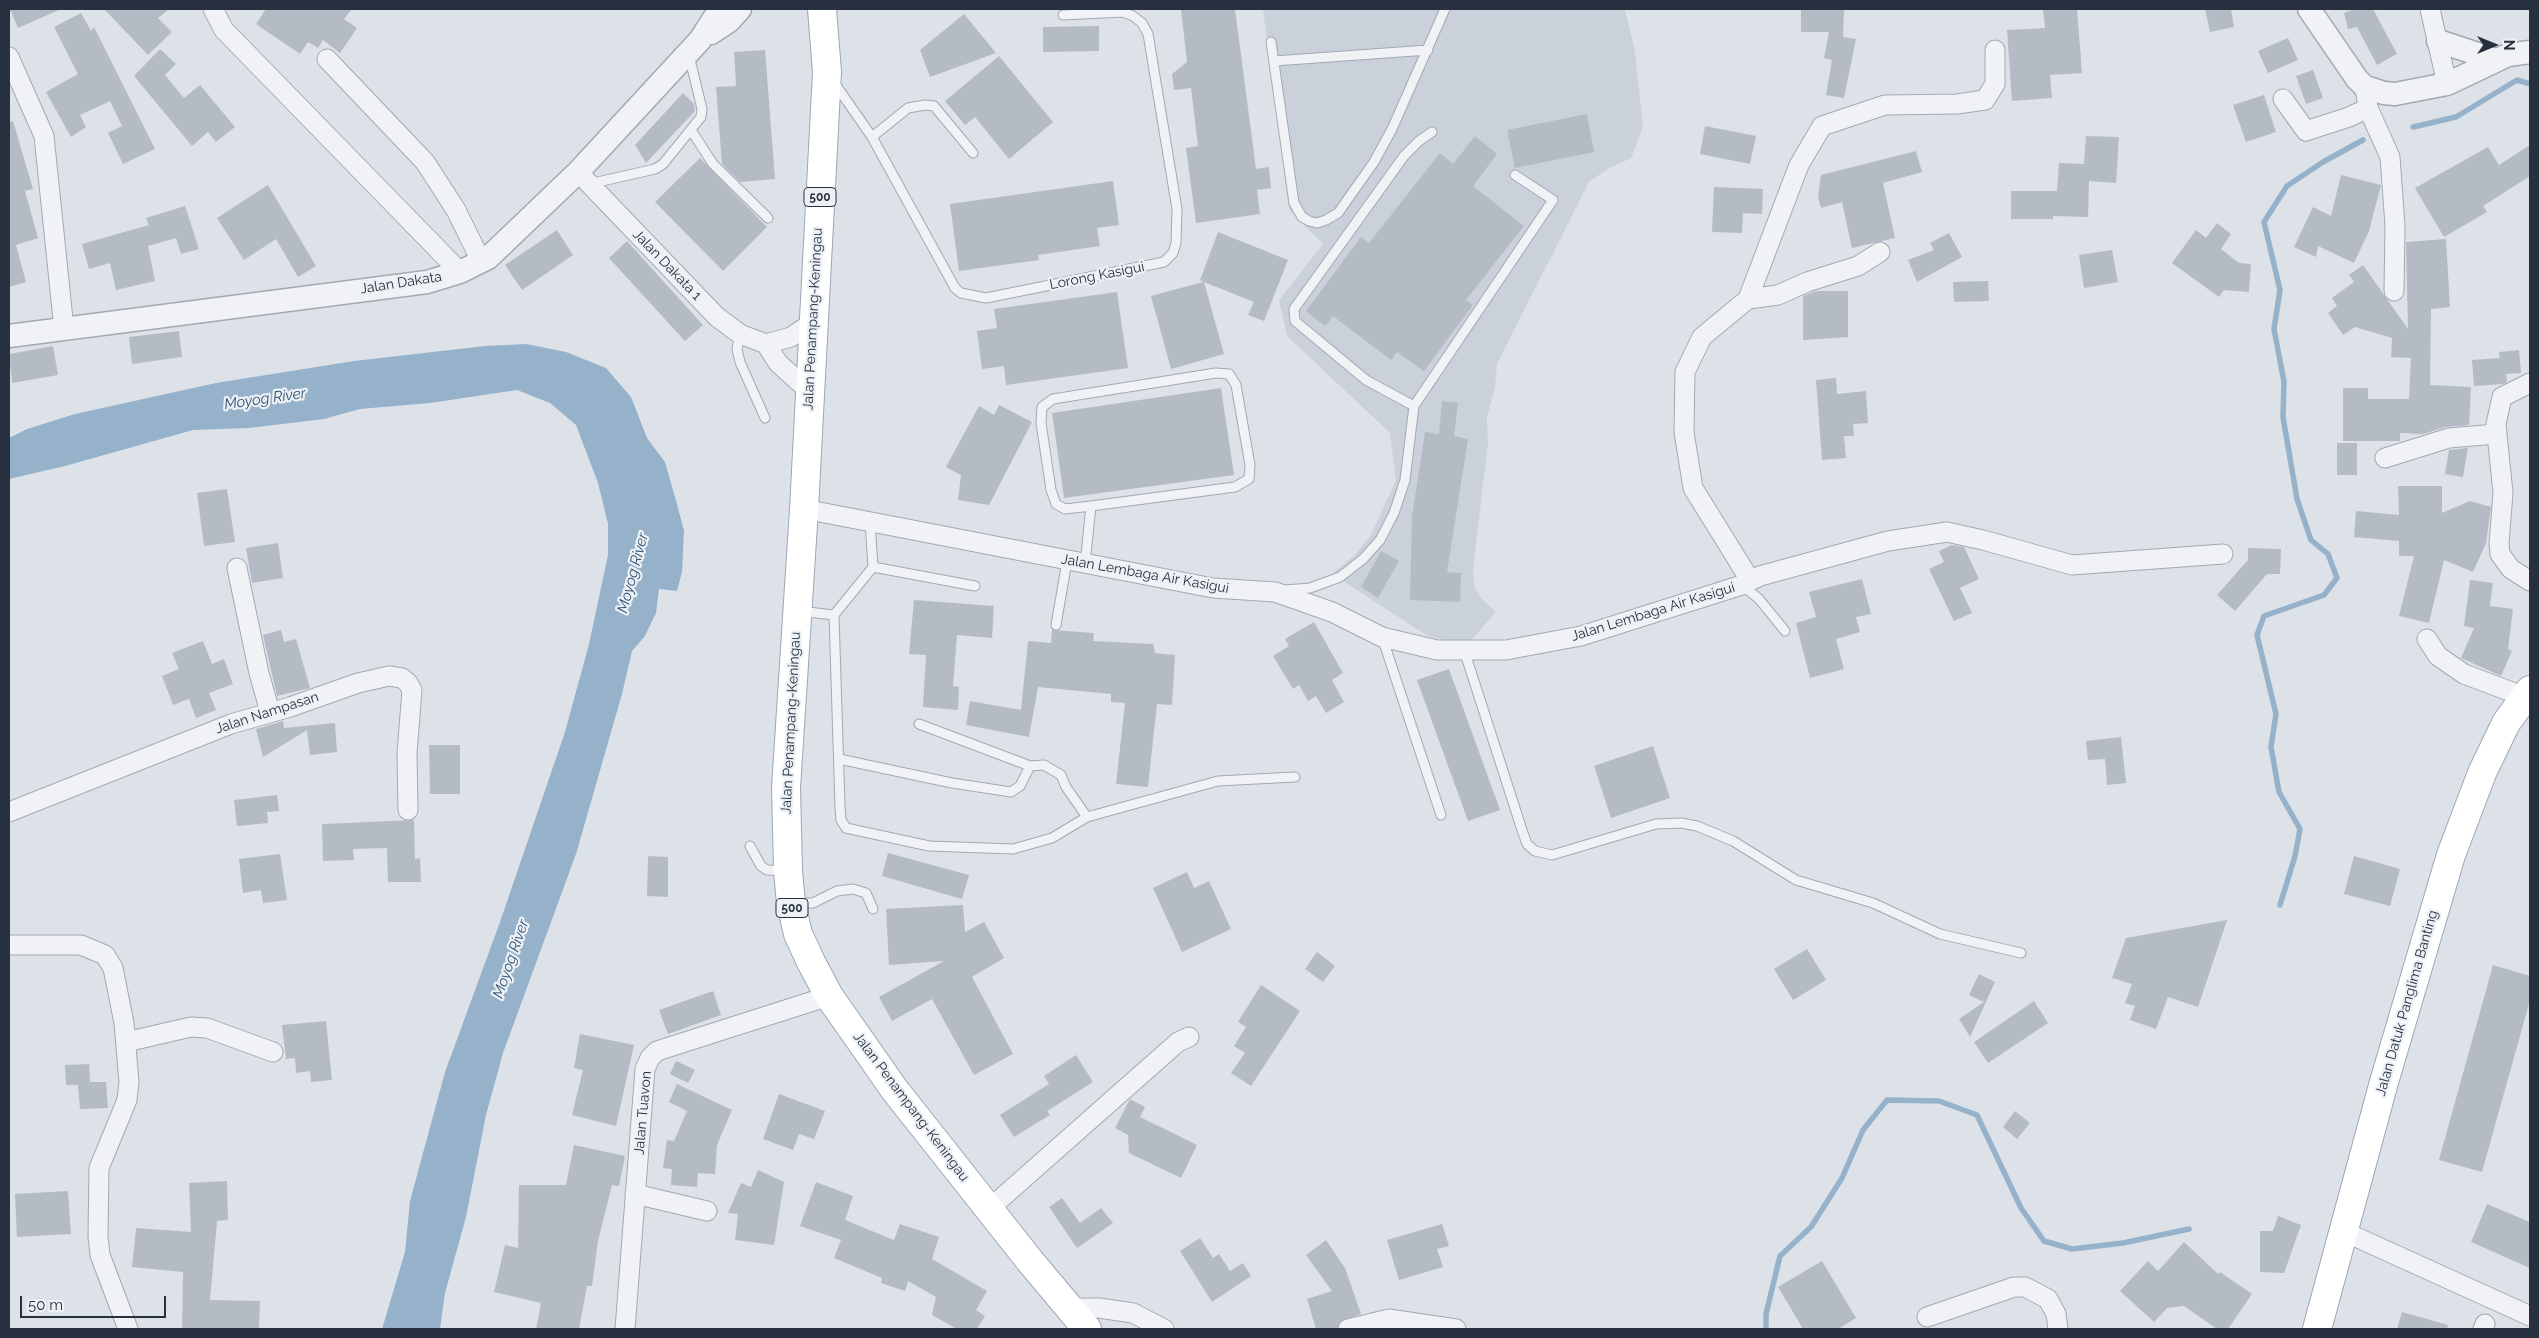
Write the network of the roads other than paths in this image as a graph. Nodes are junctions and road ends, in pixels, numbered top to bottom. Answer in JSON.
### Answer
{"nodes":[{"id":1,"x":213,"y":9,"type":"edge"},
{"id":2,"x":720,"y":9,"type":"edge"},
{"id":3,"x":740,"y":9,"type":"edge"},
{"id":4,"x":1445,"y":9,"type":"edge"},
{"id":5,"x":2310,"y":9,"type":"edge"},
{"id":6,"x":2430,"y":9,"type":"edge"},
{"id":7,"x":822,"y":13,"type":"edge"},
{"id":8,"x":1063,"y":15,"type":"dead end"},
{"id":9,"x":2438,"y":41,"type":"junction"},
{"id":10,"x":1271,"y":42,"type":"dead end"},
{"id":11,"x":694,"y":46,"type":"junction"},
{"id":12,"x":1428,"y":50,"type":"junction"},
{"id":13,"x":1995,"y":50,"type":"dead end"},
{"id":14,"x":2530,"y":52,"type":"edge"},
{"id":15,"x":9,"y":57,"type":"edge"},
{"id":16,"x":327,"y":59,"type":"dead end"},
{"id":17,"x":2496,"y":60,"type":"junction"},
{"id":18,"x":1274,"y":61,"type":"junction"},
{"id":19,"x":827,"y":72,"type":"junction"},
{"id":20,"x":2447,"y":84,"type":"junction"},
{"id":21,"x":2366,"y":97,"type":"junction"},
{"id":22,"x":2283,"y":99,"type":"dead end"},
{"id":23,"x":691,"y":130,"type":"junction"},
{"id":24,"x":1432,"y":132,"type":"dead end"},
{"id":25,"x":872,"y":137,"type":"junction"},
{"id":26,"x":973,"y":154,"type":"dead end"},
{"id":27,"x":1515,"y":174,"type":"dead end"},
{"id":28,"x":584,"y":178,"type":"junction"},
{"id":29,"x":768,"y":218,"type":"dead end"},
{"id":30,"x":1880,"y":252,"type":"dead end"},
{"id":31,"x":481,"y":261,"type":"junction"},
{"id":32,"x":460,"y":272,"type":"junction"},
{"id":33,"x":2394,"y":291,"type":"dead end"},
{"id":34,"x":1748,"y":299,"type":"junction"},
{"id":35,"x":812,"y":322,"type":"junction"},
{"id":36,"x":64,"y":329,"type":"junction"},
{"id":37,"x":740,"y":334,"type":"junction"},
{"id":38,"x":9,"y":336,"type":"edge"},
{"id":39,"x":766,"y":344,"type":"junction"},
{"id":40,"x":2530,"y":383,"type":"edge"},
{"id":41,"x":809,"y":392,"type":"junction"},
{"id":42,"x":1414,"y":406,"type":"junction"},
{"id":43,"x":765,"y":418,"type":"dead end"},
{"id":44,"x":2496,"y":434,"type":"junction"},
{"id":45,"x":2385,"y":458,"type":"dead end"},
{"id":46,"x":1091,"y":506,"type":"junction"},
{"id":47,"x":804,"y":509,"type":"junction"},
{"id":48,"x":870,"y":522,"type":"junction"},
{"id":49,"x":2223,"y":554,"type":"dead end"},
{"id":50,"x":1076,"y":562,"type":"junction"},
{"id":51,"x":873,"y":567,"type":"junction"},
{"id":52,"x":237,"y":568,"type":"dead end"},
{"id":53,"x":2530,"y":582,"type":"edge"},
{"id":54,"x":1746,"y":583,"type":"junction"},
{"id":55,"x":975,"y":586,"type":"dead end"},
{"id":56,"x":1275,"y":592,"type":"junction"},
{"id":57,"x":797,"y":611,"type":"junction"},
{"id":58,"x":834,"y":615,"type":"junction"},
{"id":59,"x":1056,"y":625,"type":"dead end"},
{"id":60,"x":1785,"y":631,"type":"dead end"},
{"id":61,"x":1382,"y":637,"type":"junction"},
{"id":62,"x":2427,"y":639,"type":"dead end"},
{"id":63,"x":1464,"y":650,"type":"junction"},
{"id":64,"x":2528,"y":694,"type":"edge"},
{"id":65,"x":270,"y":712,"type":"junction"},
{"id":66,"x":919,"y":724,"type":"dead end"},
{"id":67,"x":840,"y":759,"type":"junction"},
{"id":68,"x":1030,"y":766,"type":"junction"},
{"id":69,"x":1295,"y":777,"type":"dead end"},
{"id":70,"x":408,"y":810,"type":"dead end"},
{"id":71,"x":9,"y":812,"type":"edge"},
{"id":72,"x":1441,"y":815,"type":"dead end"},
{"id":73,"x":1087,"y":816,"type":"junction"},
{"id":74,"x":750,"y":846,"type":"dead end"},
{"id":75,"x":788,"y":871,"type":"junction"},
{"id":76,"x":791,"y":903,"type":"junction"},
{"id":77,"x":873,"y":909,"type":"dead end"},
{"id":78,"x":9,"y":945,"type":"edge"},
{"id":79,"x":2021,"y":953,"type":"dead end"},
{"id":80,"x":829,"y":996,"type":"junction"},
{"id":81,"x":1189,"y":1037,"type":"dead end"},
{"id":82,"x":126,"y":1042,"type":"junction"},
{"id":83,"x":273,"y":1052,"type":"dead end"},
{"id":84,"x":636,"y":1194,"type":"junction"},
{"id":85,"x":989,"y":1209,"type":"junction"},
{"id":86,"x":707,"y":1211,"type":"dead end"},
{"id":87,"x":2345,"y":1232,"type":"junction"},
{"id":88,"x":1070,"y":1308,"type":"junction"},
{"id":89,"x":2530,"y":1316,"type":"edge"},
{"id":90,"x":1928,"y":1317,"type":"dead end"},
{"id":91,"x":128,"y":1329,"type":"edge"},
{"id":92,"x":625,"y":1329,"type":"edge"},
{"id":93,"x":1087,"y":1329,"type":"edge"},
{"id":94,"x":1164,"y":1329,"type":"edge"},
{"id":95,"x":1348,"y":1329,"type":"edge"},
{"id":96,"x":1456,"y":1329,"type":"edge"},
{"id":97,"x":2058,"y":1329,"type":"edge"},
{"id":98,"x":2317,"y":1329,"type":"edge"}],
"edges":[{"from":1,"to":32,"type":"street"},
{"from":2,"to":11,"type":"street","name":"Jalan Dakata"},
{"from":3,"to":11,"type":"street","name":"Jalan Dakata"},
{"from":4,"to":12,"type":"lane"},
{"from":5,"to":21,"type":"street"},
{"from":6,"to":9,"type":"street"},
{"from":7,"to":19,"type":"main road","name":"Jalan Penampang-Keningau","number":"500"},
{"from":8,"to":25,"type":"lane","name":"Lorong Kasigui"},
{"from":9,"to":17,"type":"street"},
{"from":9,"to":20,"type":"street"},
{"from":10,"to":18,"type":"lane"},
{"from":11,"to":23,"type":"lane"},
{"from":11,"to":28,"type":"street","name":"Jalan Dakata"},
{"from":12,"to":18,"type":"lane"},
{"from":12,"to":18,"type":"lane"},
{"from":13,"to":34,"type":"street"},
{"from":14,"to":17,"type":"street"},
{"from":15,"to":36,"type":"street"},
{"from":16,"to":31,"type":"street"},
{"from":17,"to":20,"type":"street"},
{"from":19,"to":25,"type":"lane","name":"Lorong Kasigui"},
{"from":19,"to":35,"type":"main road","name":"Jalan Penampang-Keningau","number":"500"},
{"from":20,"to":21,"type":"street"},
{"from":21,"to":22,"type":"street"},
{"from":21,"to":33,"type":"street"},
{"from":23,"to":28,"type":"lane"},
{"from":23,"to":29,"type":"lane"},
{"from":24,"to":42,"type":"lane"},
{"from":25,"to":26,"type":"lane"},
{"from":27,"to":42,"type":"lane"},
{"from":28,"to":31,"type":"street","name":"Jalan Dakata"},
{"from":28,"to":37,"type":"street","name":"Jalan Dakata 1"},
{"from":30,"to":34,"type":"street"},
{"from":31,"to":32,"type":"street","name":"Jalan Dakata"},
{"from":32,"to":36,"type":"street","name":"Jalan Dakata"},
{"from":34,"to":54,"type":"street"},
{"from":35,"to":39,"type":"street"},
{"from":35,"to":41,"type":"main road","name":"Jalan Penampang-Keningau","number":"500"},
{"from":36,"to":38,"type":"street","name":"Jalan Dakata"},
{"from":37,"to":39,"type":"street","name":"Jalan Dakata 1"},
{"from":37,"to":43,"type":"lane"},
{"from":39,"to":41,"type":"street"},
{"from":40,"to":44,"type":"street"},
{"from":41,"to":47,"type":"main road","name":"Jalan Penampang-Keningau","number":"500"},
{"from":42,"to":56,"type":"lane"},
{"from":44,"to":45,"type":"street"},
{"from":44,"to":53,"type":"street"},
{"from":46,"to":46,"type":"lane"},
{"from":46,"to":50,"type":"lane"},
{"from":47,"to":48,"type":"street","name":"Jalan Lembaga Air Kasigui"},
{"from":47,"to":57,"type":"main road","name":"Jalan Penampang-Keningau","number":"500"},
{"from":48,"to":50,"type":"street","name":"Jalan Lembaga Air Kasigui"},
{"from":48,"to":51,"type":"lane"},
{"from":49,"to":54,"type":"street","name":"Jalan Lembaga Air Kasigui"},
{"from":50,"to":56,"type":"street","name":"Jalan Lembaga Air Kasigui"},
{"from":50,"to":59,"type":"lane"},
{"from":51,"to":55,"type":"lane"},
{"from":51,"to":58,"type":"lane"},
{"from":52,"to":65,"type":"street"},
{"from":54,"to":60,"type":"lane"},
{"from":54,"to":63,"type":"street","name":"Jalan Lembaga Air Kasigui"},
{"from":56,"to":61,"type":"street","name":"Jalan Lembaga Air Kasigui"},
{"from":57,"to":58,"type":"lane"},
{"from":57,"to":75,"type":"main road","name":"Jalan Penampang-Keningau","number":"500"},
{"from":58,"to":67,"type":"lane"},
{"from":61,"to":63,"type":"street","name":"Jalan Lembaga Air Kasigui"},
{"from":61,"to":72,"type":"lane"},
{"from":62,"to":64,"type":"street"},
{"from":63,"to":79,"type":"lane"},
{"from":64,"to":87,"type":"main road","name":"Jalan Datuk Panglima Banting"},
{"from":65,"to":70,"type":"street","name":"Jalan Nampasan"},
{"from":65,"to":71,"type":"street","name":"Jalan Nampasan"},
{"from":66,"to":68,"type":"lane"},
{"from":67,"to":68,"type":"lane"},
{"from":67,"to":73,"type":"lane"},
{"from":68,"to":73,"type":"lane"},
{"from":69,"to":73,"type":"lane"},
{"from":74,"to":75,"type":"lane"},
{"from":75,"to":76,"type":"main road","name":"Jalan Penampang-Keningau","number":"500"},
{"from":76,"to":77,"type":"lane"},
{"from":76,"to":80,"type":"main road","name":"Jalan Penampang-Keningau","number":"500"},
{"from":78,"to":82,"type":"street"},
{"from":80,"to":84,"type":"street","name":"Jalan Tuavon"},
{"from":80,"to":85,"type":"main road","name":"Jalan Penampang-Keningau","number":"500"},
{"from":81,"to":85,"type":"street"},
{"from":82,"to":83,"type":"street"},
{"from":82,"to":91,"type":"street"},
{"from":84,"to":86,"type":"street"},
{"from":84,"to":92,"type":"street","name":"Jalan Tuavon"},
{"from":85,"to":88,"type":"main road","name":"Jalan Penampang-Keningau","number":"500"},
{"from":87,"to":89,"type":"street"},
{"from":87,"to":98,"type":"main road","name":"Jalan Datuk Panglima Banting"},
{"from":88,"to":93,"type":"main road","name":"Jalan Penampang-Keningau","number":"500"},
{"from":88,"to":94,"type":"street"},
{"from":90,"to":97,"type":"street"},
{"from":95,"to":96,"type":"street"}]}
